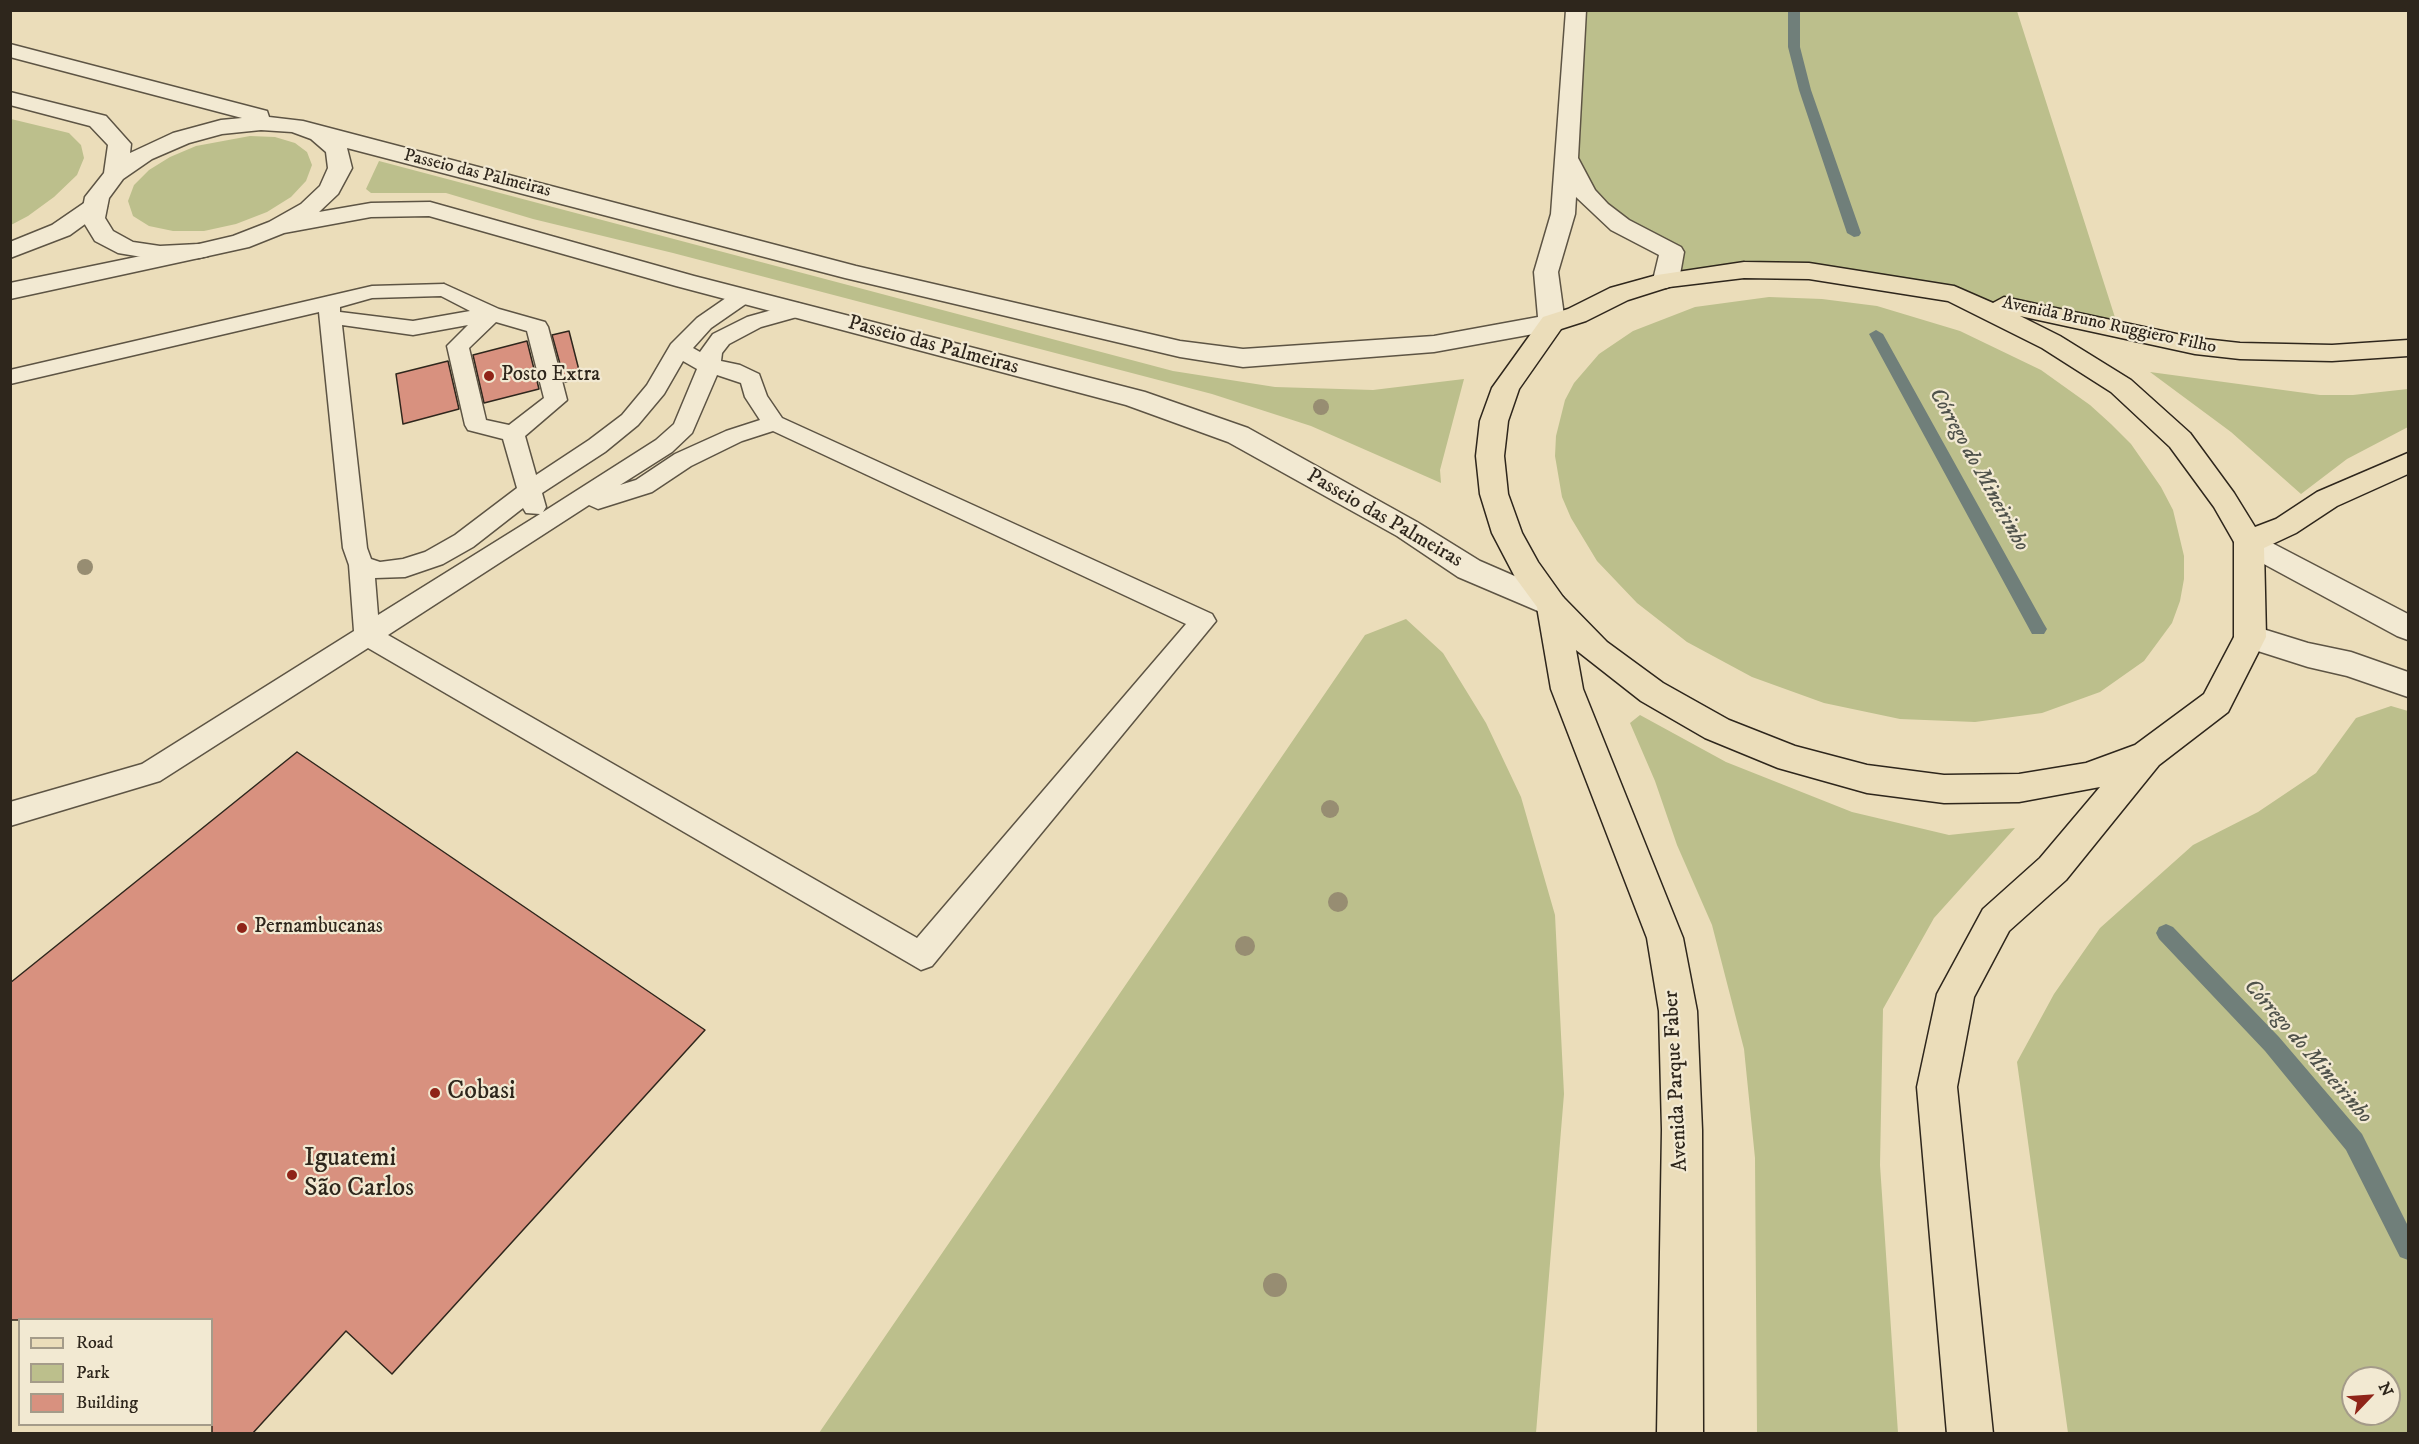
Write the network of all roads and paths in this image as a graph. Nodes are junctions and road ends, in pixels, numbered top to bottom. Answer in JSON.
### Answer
{"nodes":[{"id":1,"x":1576,"y":10,"type":"edge"},
{"id":2,"x":10,"y":50,"type":"edge"},
{"id":3,"x":10,"y":98,"type":"edge"},
{"id":4,"x":295,"y":126,"type":"junction"},
{"id":5,"x":319,"y":134,"type":"junction"},
{"id":6,"x":1567,"y":159,"type":"junction"},
{"id":7,"x":115,"y":174,"type":"junction"},
{"id":8,"x":95,"y":207,"type":"junction"},
{"id":9,"x":278,"y":227,"type":"junction"},
{"id":10,"x":10,"y":250,"type":"edge"},
{"id":11,"x":199,"y":251,"type":"junction"},
{"id":12,"x":1666,"y":280,"type":"junction"},
{"id":13,"x":10,"y":291,"type":"edge"},
{"id":14,"x":1954,"y":294,"type":"junction"},
{"id":15,"x":744,"y":296,"type":"junction"},
{"id":16,"x":331,"y":310,"type":"junction"},
{"id":17,"x":797,"y":310,"type":"junction"},
{"id":18,"x":492,"y":314,"type":"junction"},
{"id":19,"x":1552,"y":323,"type":"junction"},
{"id":20,"x":2409,"y":348,"type":"edge"},
{"id":21,"x":679,"y":349,"type":"junction"},
{"id":22,"x":709,"y":367,"type":"junction"},
{"id":23,"x":10,"y":377,"type":"edge"},
{"id":24,"x":774,"y":423,"type":"junction"},
{"id":25,"x":513,"y":434,"type":"junction"},
{"id":26,"x":2409,"y":463,"type":"edge"},
{"id":27,"x":530,"y":490,"type":"junction"},
{"id":28,"x":539,"y":526,"type":"junction"},
{"id":29,"x":2249,"y":542,"type":"junction"},
{"id":30,"x":361,"y":565,"type":"junction"},
{"id":31,"x":1552,"y":605,"type":"junction"},
{"id":32,"x":2409,"y":628,"type":"edge"},
{"id":33,"x":367,"y":635,"type":"junction"},
{"id":34,"x":2250,"y":637,"type":"junction"},
{"id":35,"x":2409,"y":684,"type":"edge"},
{"id":36,"x":2147,"y":755,"type":"junction"},
{"id":37,"x":10,"y":814,"type":"edge"},
{"id":38,"x":1680,"y":1434,"type":"edge"},
{"id":39,"x":1970,"y":1434,"type":"edge"}],
"edges":[{"from":1,"to":6,"type":"street"},
{"from":2,"to":4,"type":"street"},
{"from":3,"to":7,"type":"street"},
{"from":4,"to":5,"type":"street","name":"Passeio das Palmeiras"},
{"from":4,"to":7,"type":"street"},
{"from":5,"to":9,"type":"street"},
{"from":5,"to":19,"type":"street","name":"Passeio das Palmeiras"},
{"from":6,"to":12,"type":"street"},
{"from":6,"to":19,"type":"street"},
{"from":7,"to":8,"type":"street"},
{"from":8,"to":10,"type":"street"},
{"from":8,"to":11,"type":"street"},
{"from":9,"to":11,"type":"street"},
{"from":9,"to":15,"type":"street","name":"Passeio das Palmeiras"},
{"from":11,"to":13,"type":"street"},
{"from":12,"to":14,"type":"main road"},
{"from":12,"to":19,"type":"main road"},
{"from":14,"to":20,"type":"main road","name":"Avenida Bruno Ruggiero Filho"},
{"from":14,"to":29,"type":"main road"},
{"from":15,"to":17,"type":"street","name":"Passeio das Palmeiras"},
{"from":15,"to":21,"type":"lane"},
{"from":16,"to":18,"type":"lane"},
{"from":16,"to":18,"type":"lane"},
{"from":16,"to":23,"type":"lane"},
{"from":16,"to":30,"type":"lane"},
{"from":17,"to":22,"type":"lane"},
{"from":17,"to":31,"type":"street","name":"Passeio das Palmeiras"},
{"from":18,"to":25,"type":"lane"},
{"from":18,"to":25,"type":"lane"},
{"from":19,"to":31,"type":"main road"},
{"from":21,"to":22,"type":"lane"},
{"from":21,"to":27,"type":"lane"},
{"from":22,"to":24,"type":"lane"},
{"from":22,"to":28,"type":"lane"},
{"from":24,"to":28,"type":"lane"},
{"from":24,"to":33,"type":"lane"},
{"from":25,"to":27,"type":"lane"},
{"from":26,"to":29,"type":"main road"},
{"from":27,"to":28,"type":"lane"},
{"from":27,"to":30,"type":"lane"},
{"from":28,"to":33,"type":"lane"},
{"from":29,"to":32,"type":"street"},
{"from":29,"to":34,"type":"main road"},
{"from":30,"to":33,"type":"lane"},
{"from":31,"to":36,"type":"main road"},
{"from":31,"to":38,"type":"main road","name":"Avenida Parque Faber"},
{"from":33,"to":37,"type":"lane"},
{"from":34,"to":35,"type":"street"},
{"from":34,"to":36,"type":"main road"},
{"from":36,"to":39,"type":"main road"}]}
